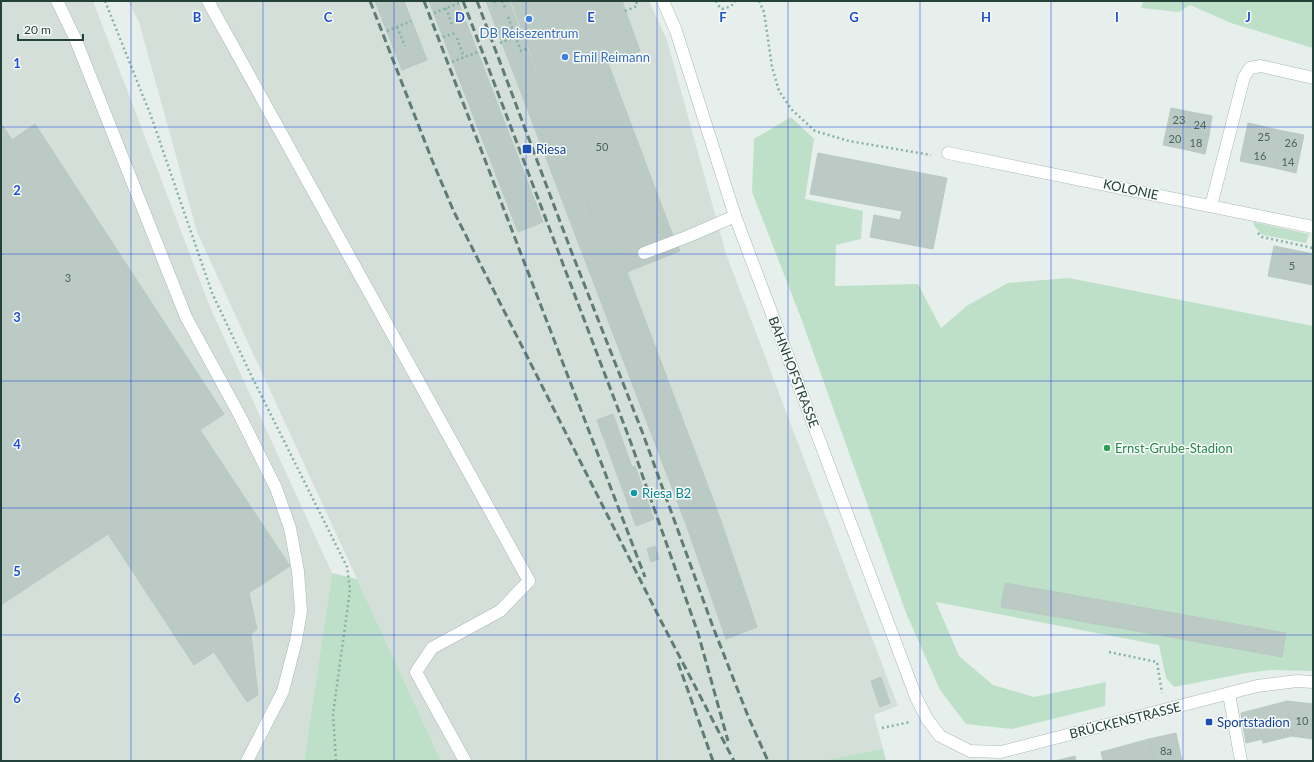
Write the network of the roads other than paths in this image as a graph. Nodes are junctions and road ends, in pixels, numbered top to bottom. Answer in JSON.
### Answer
{"nodes":[{"id":1,"x":57,"y":1,"type":"edge"},
{"id":2,"x":208,"y":1,"type":"edge"},
{"id":3,"x":663,"y":1,"type":"edge"},
{"id":4,"x":1313,"y":78,"type":"edge"},
{"id":5,"x":948,"y":153,"type":"road end"},
{"id":6,"x":1211,"y":206,"type":"junction"},
{"id":7,"x":735,"y":216,"type":"junction"},
{"id":8,"x":1313,"y":227,"type":"edge"},
{"id":9,"x":644,"y":253,"type":"dead end"},
{"id":10,"x":1313,"y":682,"type":"edge"},
{"id":11,"x":1229,"y":694,"type":"junction"},
{"id":12,"x":940,"y":736,"type":"joint"},
{"id":13,"x":1004,"y":756,"type":"edge"},
{"id":14,"x":247,"y":761,"type":"edge"},
{"id":15,"x":465,"y":761,"type":"edge"},
{"id":16,"x":1241,"y":761,"type":"edge"}],
"edges":[{"from":1,"to":14,"type":"street"},
{"from":2,"to":15,"type":"street"},
{"from":3,"to":7,"type":"street","name":"BAHNHOFSTRASSE"},
{"from":4,"to":6,"type":"street"},
{"from":5,"to":6,"type":"street","name":"KOLONIE"},
{"from":6,"to":8,"type":"street","name":"KOLONIE"},
{"from":7,"to":9,"type":"street"},
{"from":7,"to":12,"type":"street","name":"BAHNHOFSTRASSE"},
{"from":10,"to":11,"type":"street","name":"BRÜCKENSTRASSE"},
{"from":11,"to":13,"type":"street","name":"BRÜCKENSTRASSE"},
{"from":11,"to":16,"type":"street"},
{"from":12,"to":13,"type":"street","name":"BRÜCKENSTRASSE"}]}
